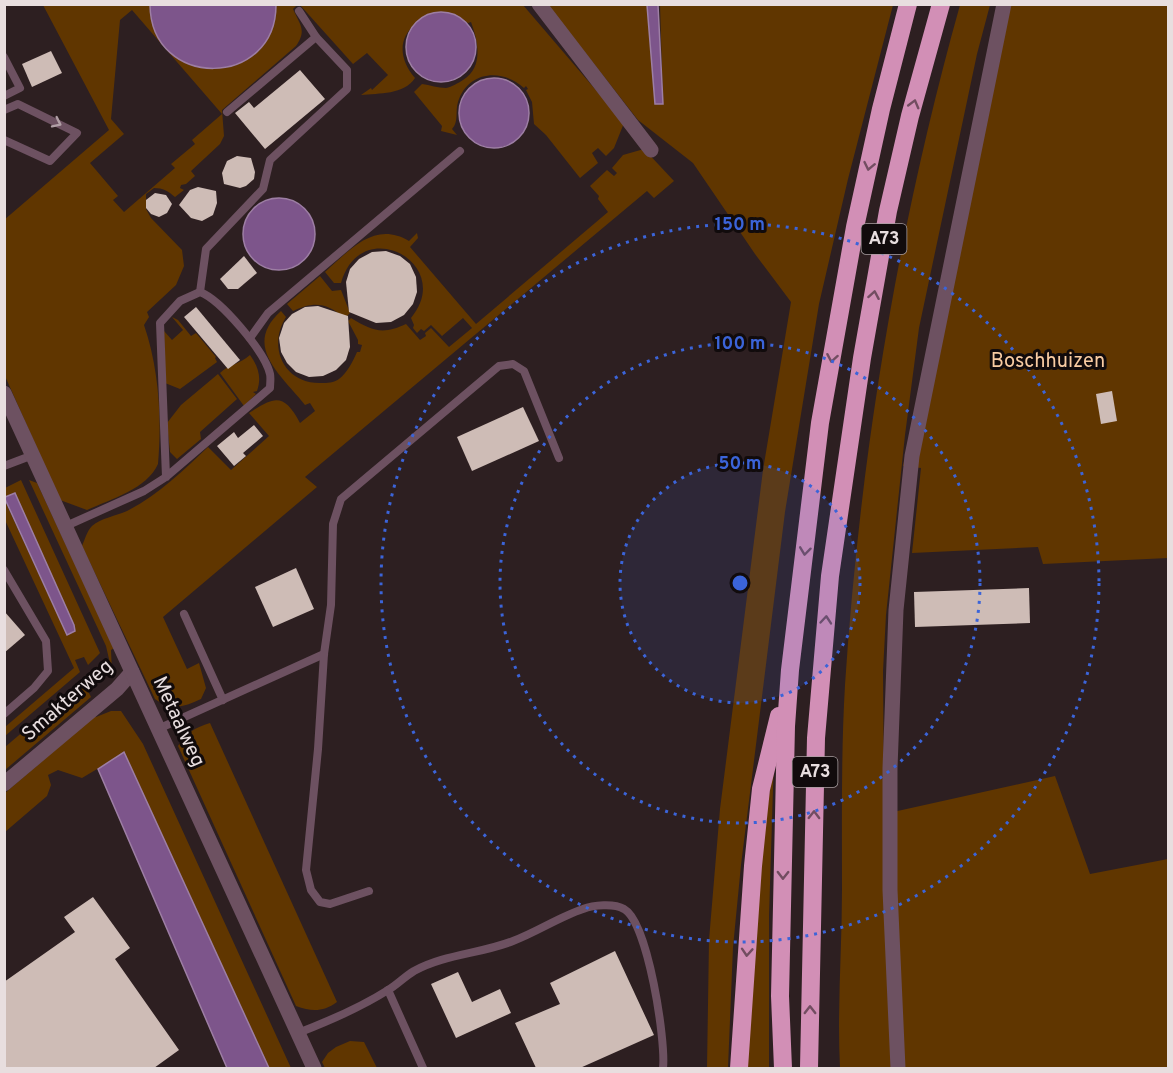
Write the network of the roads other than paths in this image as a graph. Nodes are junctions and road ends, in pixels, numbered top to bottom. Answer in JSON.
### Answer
{"nodes":[{"id":1,"x":539,"y":4,"type":"edge"},
{"id":2,"x":908,"y":4,"type":"edge"},
{"id":3,"x":941,"y":4,"type":"edge"},
{"id":4,"x":1004,"y":4,"type":"edge"},
{"id":5,"x":299,"y":11,"type":"dead end"},
{"id":6,"x":316,"y":37,"type":"junction"},
{"id":7,"x":4,"y":57,"type":"edge"},
{"id":8,"x":4,"y":96,"type":"edge"},
{"id":9,"x":4,"y":110,"type":"edge"},
{"id":10,"x":227,"y":112,"type":"dead end"},
{"id":11,"x":4,"y":140,"type":"edge"},
{"id":12,"x":651,"y":150,"type":"dead end"},
{"id":13,"x":460,"y":152,"type":"dead end"},
{"id":14,"x":200,"y":292,"type":"junction"},
{"id":15,"x":250,"y":338,"type":"junction"},
{"id":16,"x":4,"y":393,"type":"edge"},
{"id":17,"x":33,"y":455,"type":"junction"},
{"id":18,"x":559,"y":458,"type":"dead end"},
{"id":19,"x":4,"y":466,"type":"edge"},
{"id":20,"x":166,"y":477,"type":"junction"},
{"id":21,"x":66,"y":526,"type":"junction"},
{"id":22,"x":4,"y":570,"type":"edge"},
{"id":23,"x":184,"y":614,"type":"dead end"},
{"id":24,"x":324,"y":654,"type":"junction"},
{"id":25,"x":790,"y":670,"type":"junction"},
{"id":26,"x":132,"y":672,"type":"junction"},
{"id":27,"x":223,"y":700,"type":"junction"},
{"id":28,"x":4,"y":714,"type":"edge"},
{"id":29,"x":159,"y":729,"type":"junction"},
{"id":30,"x":4,"y":784,"type":"edge"},
{"id":31,"x":369,"y":891,"type":"dead end"},
{"id":32,"x":388,"y":990,"type":"junction"},
{"id":33,"x":298,"y":1033,"type":"junction"},
{"id":34,"x":314,"y":1068,"type":"edge"},
{"id":35,"x":423,"y":1068,"type":"edge"},
{"id":36,"x":663,"y":1068,"type":"edge"},
{"id":37,"x":739,"y":1068,"type":"edge"},
{"id":38,"x":783,"y":1068,"type":"edge"},
{"id":39,"x":810,"y":1068,"type":"edge"},
{"id":40,"x":898,"y":1068,"type":"edge"}],
"edges":[{"from":1,"to":12,"type":"street"},
{"from":2,"to":25,"type":"highway","number":"A73","one_way":true},
{"from":39,"to":3,"type":"highway","number":"A73","one_way":true},
{"from":4,"to":40,"type":"street"},
{"from":5,"to":6,"type":"lane"},
{"from":6,"to":10,"type":"lane"},
{"from":6,"to":14,"type":"lane"},
{"from":7,"to":8,"type":"lane"},
{"from":9,"to":11,"type":"lane","one_way":true},
{"from":13,"to":15,"type":"lane"},
{"from":14,"to":15,"type":"lane"},
{"from":14,"to":20,"type":"lane"},
{"from":15,"to":20,"type":"lane"},
{"from":16,"to":17,"type":"street","name":"Metaalweg"},
{"from":17,"to":19,"type":"lane"},
{"from":17,"to":21,"type":"street","name":"Metaalweg"},
{"from":18,"to":24,"type":"lane"},
{"from":20,"to":21,"type":"lane"},
{"from":21,"to":26,"type":"street","name":"Metaalweg"},
{"from":22,"to":28,"type":"lane"},
{"from":23,"to":27,"type":"lane"},
{"from":24,"to":27,"type":"lane"},
{"from":24,"to":31,"type":"lane"},
{"from":25,"to":37,"type":"highway","number":"A73","one_way":true},
{"from":25,"to":38,"type":"highway","number":"A73","one_way":true},
{"from":26,"to":29,"type":"street","name":"Metaalweg"},
{"from":26,"to":30,"type":"street","name":"Smakterweg"},
{"from":27,"to":29,"type":"lane"},
{"from":29,"to":33,"type":"street","name":"Metaalweg"},
{"from":32,"to":33,"type":"lane"},
{"from":32,"to":35,"type":"lane"},
{"from":32,"to":36,"type":"lane"},
{"from":33,"to":34,"type":"street","name":"Metaalweg"}]}
